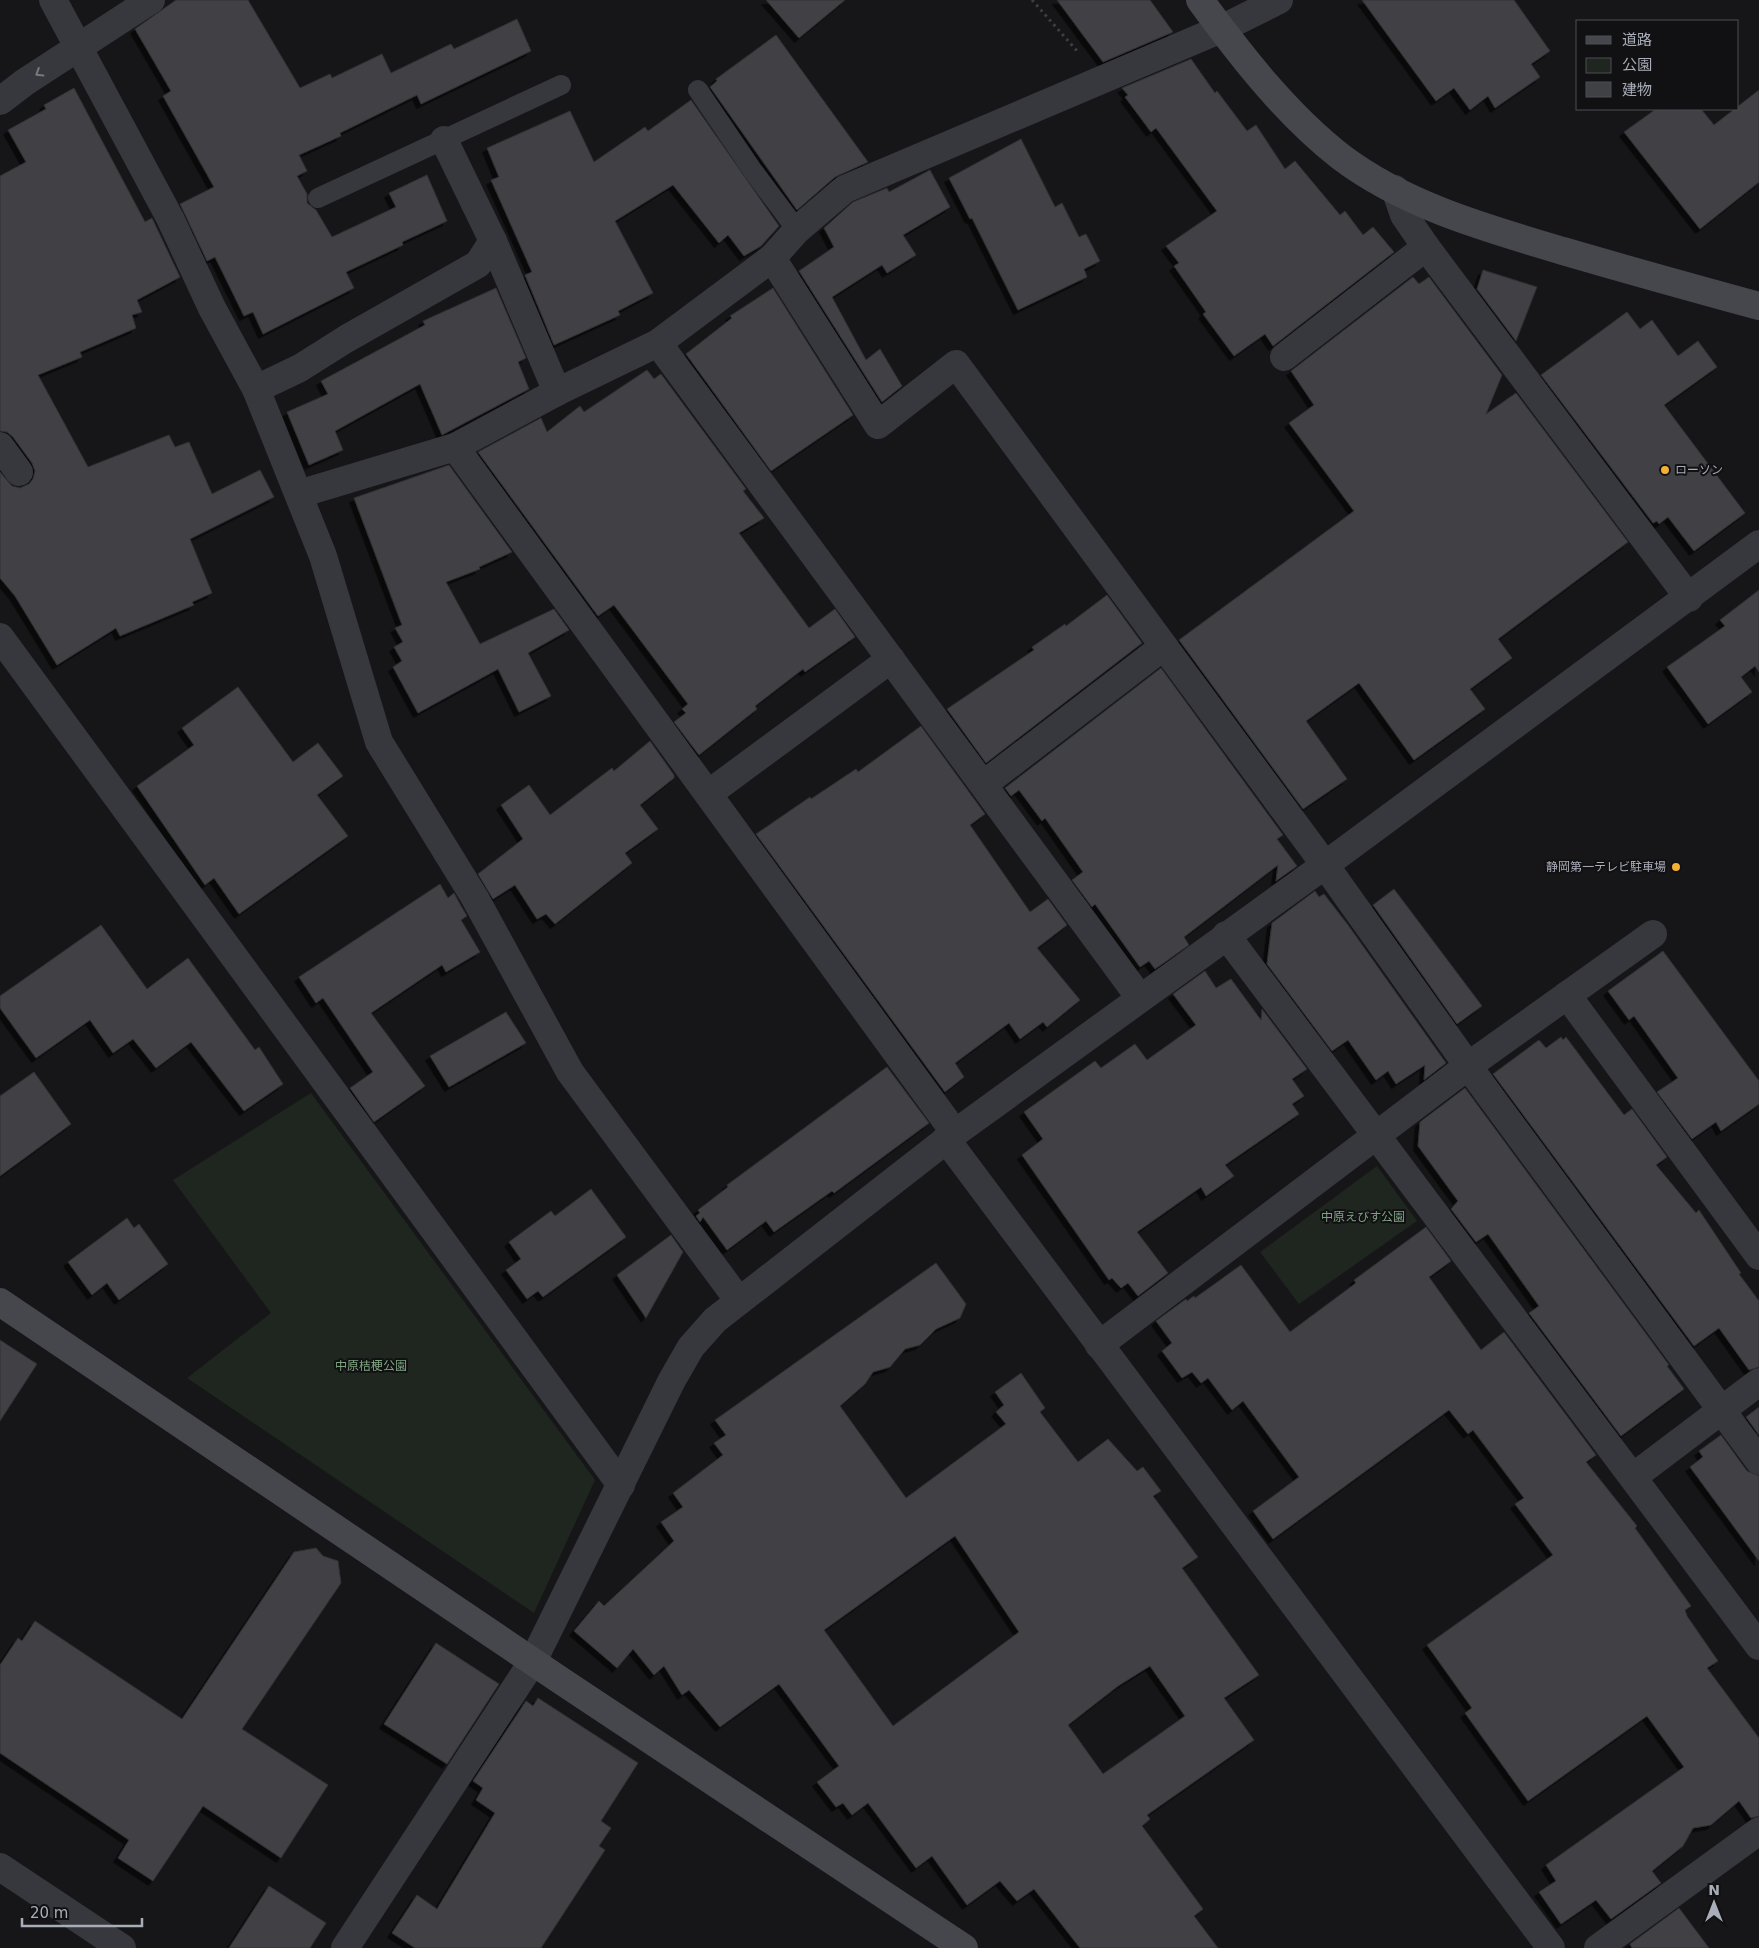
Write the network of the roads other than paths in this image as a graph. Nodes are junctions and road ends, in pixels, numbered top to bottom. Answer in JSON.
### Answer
{"nodes":[{"id":1,"x":53,"y":0,"type":"edge"},
{"id":2,"x":151,"y":0,"type":"edge"},
{"id":3,"x":1200,"y":0,"type":"edge"},
{"id":4,"x":1279,"y":0,"type":"edge"},
{"id":5,"x":1221,"y":29,"type":"junction"},
{"id":6,"x":80,"y":47,"type":"junction"},
{"id":7,"x":561,"y":84,"type":"dead end"},
{"id":8,"x":698,"y":90,"type":"dead end"},
{"id":9,"x":0,"y":101,"type":"edge"},
{"id":10,"x":444,"y":140,"type":"junction"},
{"id":11,"x":1395,"y":189,"type":"junction"},
{"id":12,"x":318,"y":198,"type":"dead end"},
{"id":13,"x":797,"y":230,"type":"junction"},
{"id":14,"x":493,"y":241,"type":"junction"},
{"id":15,"x":1426,"y":247,"type":"junction"},
{"id":16,"x":772,"y":258,"type":"junction"},
{"id":17,"x":1759,"y":306,"type":"edge"},
{"id":18,"x":658,"y":343,"type":"junction"},
{"id":19,"x":1284,"y":357,"type":"dead end"},
{"id":20,"x":256,"y":389,"type":"junction"},
{"id":21,"x":557,"y":392,"type":"junction"},
{"id":22,"x":0,"y":446,"type":"edge"},
{"id":23,"x":454,"y":447,"type":"junction"},
{"id":24,"x":19,"y":472,"type":"dead end"},
{"id":25,"x":299,"y":494,"type":"junction"},
{"id":26,"x":1759,"y":544,"type":"edge"},
{"id":27,"x":1689,"y":598,"type":"junction"},
{"id":28,"x":0,"y":637,"type":"edge"},
{"id":29,"x":1164,"y":648,"type":"junction"},
{"id":30,"x":891,"y":659,"type":"junction"},
{"id":31,"x":984,"y":784,"type":"junction"},
{"id":32,"x":708,"y":794,"type":"junction"},
{"id":33,"x":1325,"y":865,"type":"junction"},
{"id":34,"x":1653,"y":934,"type":"dead end"},
{"id":35,"x":1226,"y":935,"type":"junction"},
{"id":36,"x":1567,"y":995,"type":"junction"},
{"id":37,"x":1140,"y":998,"type":"junction"},
{"id":38,"x":1468,"y":1066,"type":"junction"},
{"id":39,"x":950,"y":1136,"type":"junction"},
{"id":40,"x":1377,"y":1137,"type":"junction"},
{"id":41,"x":1759,"y":1256,"type":"edge"},
{"id":42,"x":739,"y":1301,"type":"junction"},
{"id":43,"x":0,"y":1302,"type":"edge"},
{"id":44,"x":1099,"y":1344,"type":"junction"},
{"id":45,"x":1759,"y":1382,"type":"edge"},
{"id":46,"x":1722,"y":1410,"type":"junction"},
{"id":47,"x":1759,"y":1461,"type":"edge"},
{"id":48,"x":1633,"y":1477,"type":"junction"},
{"id":49,"x":621,"y":1485,"type":"junction"},
{"id":50,"x":1759,"y":1646,"type":"edge"},
{"id":51,"x":533,"y":1661,"type":"junction"},
{"id":52,"x":1759,"y":1831,"type":"edge"},
{"id":53,"x":0,"y":1867,"type":"edge"},
{"id":54,"x":122,"y":1948,"type":"edge"},
{"id":55,"x":345,"y":1948,"type":"edge"},
{"id":56,"x":964,"y":1948,"type":"edge"},
{"id":57,"x":1551,"y":1948,"type":"edge"},
{"id":58,"x":1598,"y":1948,"type":"edge"}],
"edges":[{"from":1,"to":6,"type":"street"},
{"from":2,"to":6,"type":"street"},
{"from":3,"to":5,"type":"street"},
{"from":4,"to":5,"type":"street"},
{"from":5,"to":11,"type":"street"},
{"from":5,"to":13,"type":"street"},
{"from":6,"to":9,"type":"street","one_way":true},
{"from":6,"to":20,"type":"street"},
{"from":7,"to":10,"type":"lane"},
{"from":8,"to":13,"type":"lane"},
{"from":10,"to":12,"type":"lane"},
{"from":10,"to":14,"type":"street"},
{"from":11,"to":15,"type":"street"},
{"from":11,"to":17,"type":"street"},
{"from":13,"to":16,"type":"street"},
{"from":14,"to":20,"type":"street"},
{"from":14,"to":21,"type":"street"},
{"from":15,"to":19,"type":"street"},
{"from":15,"to":27,"type":"street"},
{"from":16,"to":18,"type":"street"},
{"from":16,"to":29,"type":"street"},
{"from":18,"to":21,"type":"street"},
{"from":18,"to":30,"type":"street"},
{"from":20,"to":25,"type":"street"},
{"from":21,"to":23,"type":"street"},
{"from":22,"to":24,"type":"street"},
{"from":23,"to":25,"type":"street"},
{"from":23,"to":32,"type":"street"},
{"from":25,"to":42,"type":"street"},
{"from":26,"to":27,"type":"street"},
{"from":27,"to":33,"type":"street"},
{"from":28,"to":49,"type":"street"},
{"from":29,"to":31,"type":"street"},
{"from":29,"to":33,"type":"street"},
{"from":30,"to":31,"type":"street"},
{"from":30,"to":32,"type":"street"},
{"from":31,"to":37,"type":"street"},
{"from":32,"to":39,"type":"street"},
{"from":33,"to":35,"type":"street"},
{"from":33,"to":38,"type":"street"},
{"from":34,"to":36,"type":"street"},
{"from":35,"to":37,"type":"street"},
{"from":35,"to":40,"type":"street"},
{"from":36,"to":38,"type":"street"},
{"from":36,"to":41,"type":"street"},
{"from":37,"to":39,"type":"street"},
{"from":38,"to":40,"type":"street"},
{"from":38,"to":46,"type":"street"},
{"from":39,"to":42,"type":"street"},
{"from":39,"to":44,"type":"street"},
{"from":40,"to":44,"type":"street"},
{"from":40,"to":48,"type":"street"},
{"from":42,"to":49,"type":"street"},
{"from":43,"to":51,"type":"street"},
{"from":44,"to":57,"type":"street"},
{"from":45,"to":46,"type":"street"},
{"from":46,"to":47,"type":"street"},
{"from":46,"to":48,"type":"street"},
{"from":48,"to":50,"type":"street"},
{"from":49,"to":51,"type":"street"},
{"from":51,"to":55,"type":"street"},
{"from":51,"to":56,"type":"street"},
{"from":52,"to":58,"type":"street"},
{"from":53,"to":54,"type":"street"}]}
